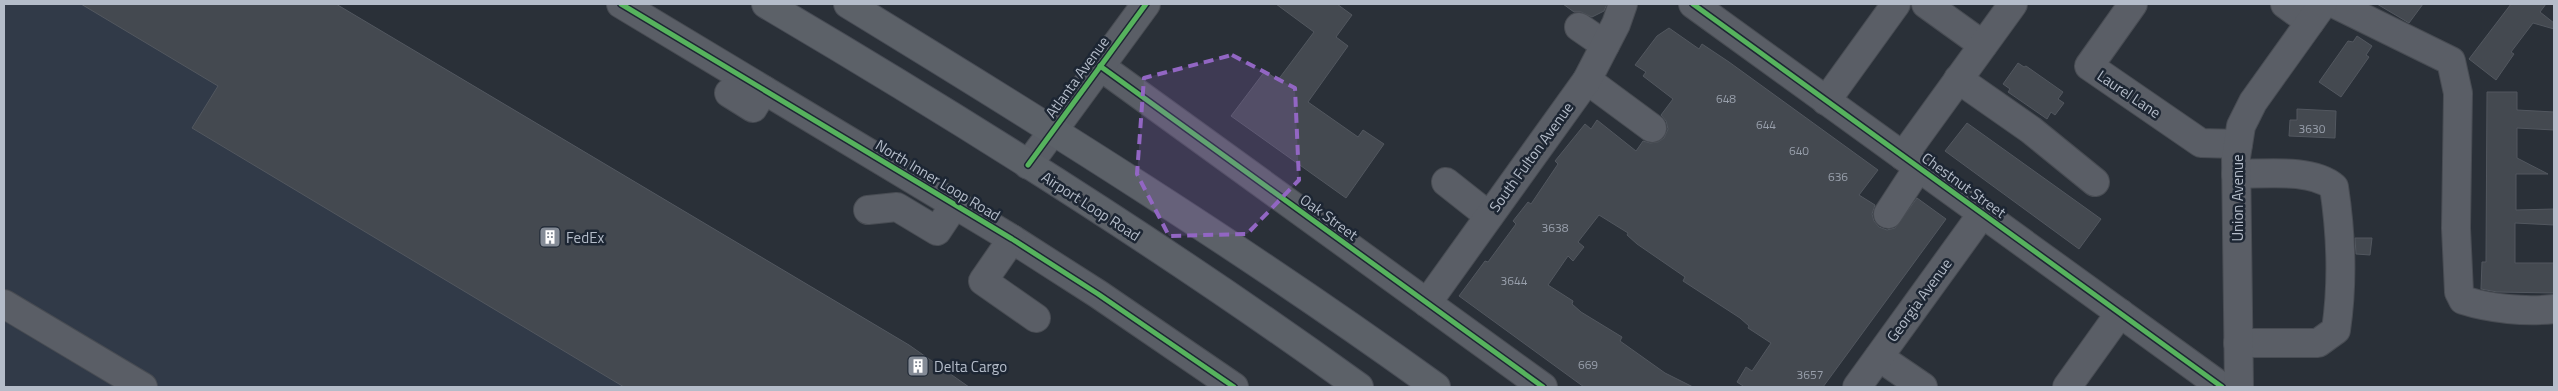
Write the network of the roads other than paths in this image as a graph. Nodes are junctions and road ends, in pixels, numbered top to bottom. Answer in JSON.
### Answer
{"nodes":[{"id":1,"x":621,"y":4,"type":"edge"},
{"id":2,"x":766,"y":4,"type":"edge"},
{"id":3,"x":848,"y":4,"type":"edge"},
{"id":4,"x":1623,"y":4,"type":"edge"},
{"id":5,"x":1896,"y":4,"type":"edge"},
{"id":6,"x":1926,"y":4,"type":"edge"},
{"id":7,"x":2013,"y":4,"type":"edge"},
{"id":8,"x":2132,"y":4,"type":"edge"},
{"id":9,"x":2285,"y":4,"type":"edge"},
{"id":10,"x":2335,"y":4,"type":"edge"},
{"id":11,"x":1699,"y":6,"type":"edge"},
{"id":12,"x":1136,"y":7,"type":"edge"},
{"id":13,"x":2316,"y":13,"type":"edge"},
{"id":14,"x":1579,"y":26,"type":"dead end"},
{"id":15,"x":1605,"y":45,"type":"junction"},
{"id":16,"x":1983,"y":45,"type":"junction"},
{"id":17,"x":1100,"y":66,"type":"junction"},
{"id":18,"x":1958,"y":79,"type":"junction"},
{"id":19,"x":1587,"y":80,"type":"junction"},
{"id":20,"x":764,"y":90,"type":"junction"},
{"id":21,"x":730,"y":94,"type":"dead end"},
{"id":22,"x":1826,"y":101,"type":"junction"},
{"id":23,"x":1652,"y":128,"type":"dead end"},
{"id":24,"x":1054,"y":129,"type":"junction"},
{"id":25,"x":2238,"y":144,"type":"junction"},
{"id":26,"x":1911,"y":162,"type":"junction"},
{"id":27,"x":1028,"y":164,"type":"junction"},
{"id":28,"x":2236,"y":174,"type":"junction"},
{"id":29,"x":1446,"y":182,"type":"dead end"},
{"id":30,"x":2095,"y":182,"type":"dead end"},
{"id":31,"x":955,"y":204,"type":"junction"},
{"id":32,"x":868,"y":210,"type":"dead end"},
{"id":33,"x":1888,"y":214,"type":"dead end"},
{"id":34,"x":1982,"y":214,"type":"junction"},
{"id":35,"x":1489,"y":216,"type":"junction"},
{"id":36,"x":1012,"y":239,"type":"junction"},
{"id":37,"x":1427,"y":303,"type":"junction"},
{"id":38,"x":4,"y":304,"type":"edge"},
{"id":39,"x":2554,"y":309,"type":"edge"},
{"id":40,"x":2120,"y":313,"type":"junction"},
{"id":41,"x":1036,"y":318,"type":"dead end"},
{"id":42,"x":2238,"y":343,"type":"junction"},
{"id":43,"x":1879,"y":356,"type":"junction"},
{"id":44,"x":143,"y":387,"type":"edge"},
{"id":45,"x":1234,"y":387,"type":"edge"},
{"id":46,"x":1359,"y":387,"type":"edge"},
{"id":47,"x":1436,"y":387,"type":"edge"},
{"id":48,"x":1543,"y":387,"type":"edge"},
{"id":49,"x":1857,"y":387,"type":"edge"},
{"id":50,"x":1922,"y":387,"type":"edge"},
{"id":51,"x":2067,"y":387,"type":"edge"},
{"id":52,"x":2222,"y":387,"type":"edge"},
{"id":53,"x":2239,"y":387,"type":"edge"}],
"edges":[{"from":1,"to":20,"type":"street","name":"North Inner Loop Road"},
{"from":2,"to":27,"type":"main road","name":"Airport Loop Road"},
{"from":3,"to":24,"type":"main road"},
{"from":4,"to":15,"type":"street","name":"South Fulton Avenue"},
{"from":5,"to":22,"type":"street"},
{"from":6,"to":16,"type":"street"},
{"from":7,"to":16,"type":"street"},
{"from":8,"to":25,"type":"street","name":"Laurel Lane"},
{"from":9,"to":13,"type":"street"},
{"from":10,"to":39,"type":"street"},
{"from":11,"to":22,"type":"street","name":"Chestnut Street"},
{"from":12,"to":17,"type":"street","name":"Atlanta Avenue"},
{"from":13,"to":25,"type":"street","name":"Union Avenue"},
{"from":14,"to":15,"type":"street"},
{"from":15,"to":19,"type":"street","name":"South Fulton Avenue"},
{"from":16,"to":18,"type":"street"},
{"from":17,"to":24,"type":"street","name":"Atlanta Avenue"},
{"from":17,"to":37,"type":"street","name":"Oak Street"},
{"from":18,"to":26,"type":"street"},
{"from":18,"to":30,"type":"street"},
{"from":19,"to":23,"type":"street"},
{"from":19,"to":35,"type":"street","name":"South Fulton Avenue"},
{"from":20,"to":21,"type":"street"},
{"from":20,"to":31,"type":"street","name":"North Inner Loop Road"},
{"from":22,"to":26,"type":"street","name":"Chestnut Street"},
{"from":24,"to":27,"type":"street","name":"Atlanta Avenue"},
{"from":24,"to":47,"type":"main road"},
{"from":25,"to":28,"type":"street","name":"Union Avenue"},
{"from":26,"to":33,"type":"street"},
{"from":26,"to":34,"type":"street","name":"Chestnut Street"},
{"from":27,"to":46,"type":"main road","name":"Airport Loop Road"},
{"from":28,"to":42,"type":"street","name":"Union Avenue"},
{"from":28,"to":42,"type":"street"},
{"from":29,"to":35,"type":"street"},
{"from":31,"to":32,"type":"street"},
{"from":31,"to":36,"type":"street","name":"North Inner Loop Road"},
{"from":34,"to":40,"type":"street","name":"Chestnut Street"},
{"from":34,"to":43,"type":"street","name":"Georgia Avenue"},
{"from":35,"to":37,"type":"street","name":"South Fulton Avenue"},
{"from":36,"to":41,"type":"street"},
{"from":36,"to":45,"type":"street","name":"North Inner Loop Road"},
{"from":37,"to":48,"type":"street","name":"Oak Street"},
{"from":38,"to":44,"type":"street"},
{"from":40,"to":51,"type":"street"},
{"from":40,"to":52,"type":"street","name":"Chestnut Street"},
{"from":42,"to":53,"type":"street","name":"Union Avenue"},
{"from":43,"to":49,"type":"street","name":"Georgia Avenue"},
{"from":43,"to":50,"type":"street"}]}
